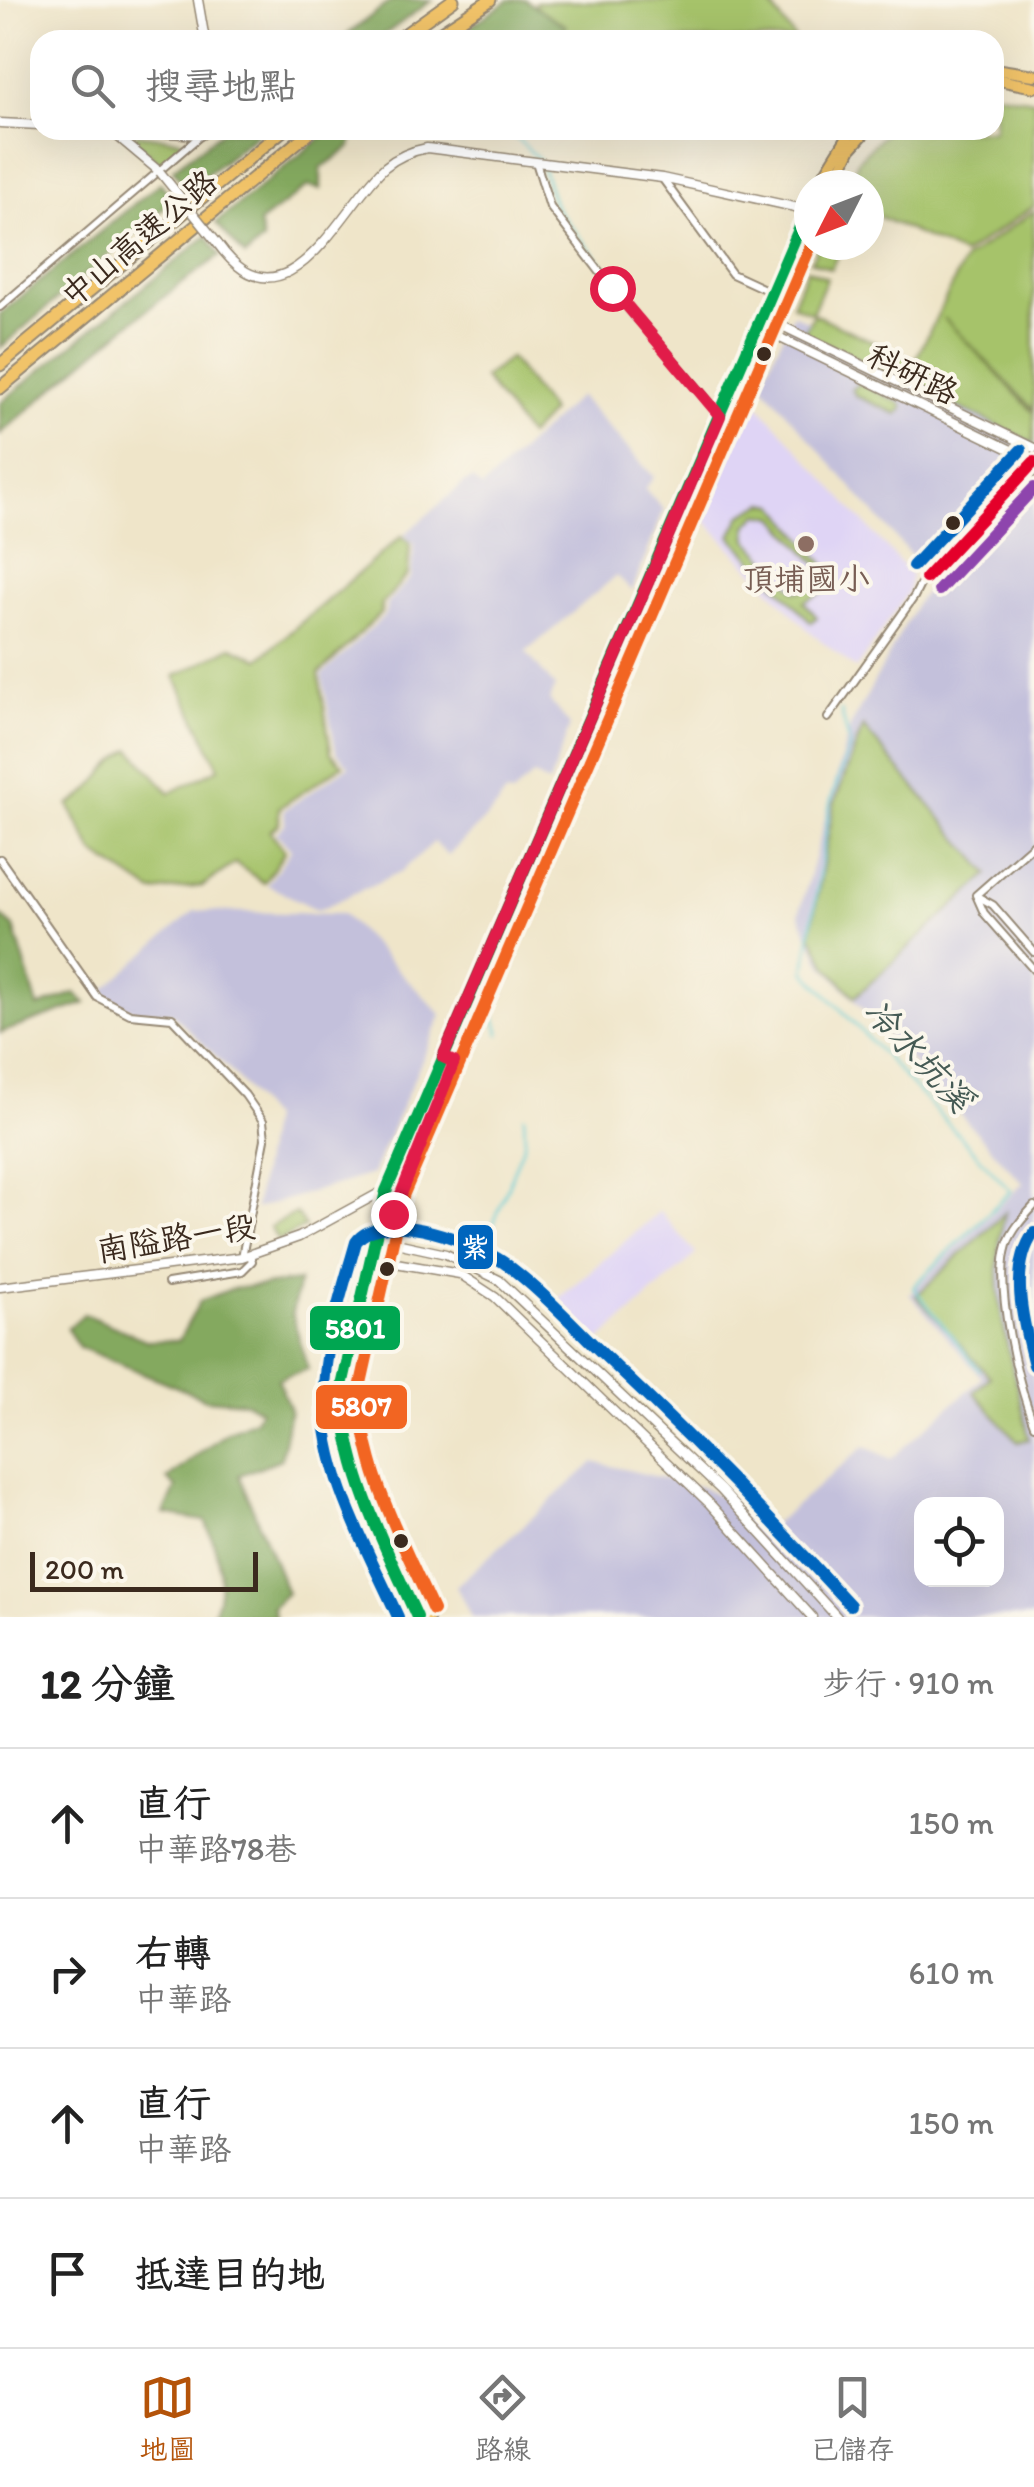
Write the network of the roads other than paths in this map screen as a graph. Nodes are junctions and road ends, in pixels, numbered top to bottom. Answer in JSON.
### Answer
{"nodes":[{"id":1,"x":198,"y":0,"type":"edge"},
{"id":2,"x":453,"y":0,"type":"edge"},
{"id":3,"x":490,"y":0,"type":"edge"},
{"id":4,"x":203,"y":30,"type":"edge"},
{"id":5,"x":411,"y":30,"type":"edge"},
{"id":6,"x":444,"y":30,"type":"edge"},
{"id":7,"x":1004,"y":70,"type":"edge"},
{"id":8,"x":1034,"y":75,"type":"edge"},
{"id":9,"x":1004,"y":82,"type":"edge"},
{"id":10,"x":1034,"y":87,"type":"edge"},
{"id":11,"x":0,"y":123,"type":"edge"},
{"id":12,"x":30,"y":124,"type":"edge"},
{"id":13,"x":125,"y":140,"type":"edge"},
{"id":14,"x":196,"y":140,"type":"edge"},
{"id":15,"x":271,"y":140,"type":"edge"},
{"id":16,"x":300,"y":140,"type":"edge"},
{"id":17,"x":846,"y":140,"type":"edge"},
{"id":18,"x":859,"y":140,"type":"edge"},
{"id":19,"x":541,"y":163,"type":"junction"},
{"id":20,"x":827,"y":170,"type":"edge"},
{"id":21,"x":840,"y":170,"type":"edge"},
{"id":22,"x":160,"y":172,"type":"junction"},
{"id":23,"x":662,"y":178,"type":"junction"},
{"id":24,"x":794,"y":205,"type":"edge"},
{"id":25,"x":794,"y":242,"type":"edge"},
{"id":26,"x":800,"y":260,"type":"edge"},
{"id":27,"x":772,"y":292,"type":"junction"},
{"id":28,"x":0,"y":308,"type":"edge"},
{"id":29,"x":772,"y":328,"type":"junction"},
{"id":30,"x":0,"y":365,"type":"edge"},
{"id":31,"x":0,"y":388,"type":"edge"},
{"id":32,"x":725,"y":418,"type":"junction"},
{"id":33,"x":1034,"y":448,"type":"edge"},
{"id":34,"x":1034,"y":461,"type":"edge"},
{"id":35,"x":1034,"y":471,"type":"edge"},
{"id":36,"x":926,"y":578,"type":"junction"},
{"id":37,"x":828,"y":718,"type":"dead end"},
{"id":38,"x":1034,"y":844,"type":"edge"},
{"id":39,"x":0,"y":860,"type":"edge"},
{"id":40,"x":976,"y":895,"type":"junction"},
{"id":41,"x":1034,"y":952,"type":"edge"},
{"id":42,"x":1034,"y":970,"type":"edge"},
{"id":43,"x":449,"y":1059,"type":"junction"},
{"id":44,"x":403,"y":1180,"type":"junction"},
{"id":45,"x":386,"y":1190,"type":"junction"},
{"id":46,"x":1034,"y":1206,"type":"edge"},
{"id":47,"x":387,"y":1241,"type":"junction"},
{"id":48,"x":372,"y":1248,"type":"junction"},
{"id":49,"x":246,"y":1256,"type":"junction"},
{"id":50,"x":384,"y":1261,"type":"junction"},
{"id":51,"x":168,"y":1283,"type":"dead end"},
{"id":52,"x":0,"y":1287,"type":"edge"},
{"id":53,"x":1034,"y":1425,"type":"edge"},
{"id":54,"x":417,"y":1617,"type":"edge"},
{"id":55,"x":429,"y":1617,"type":"edge"},
{"id":56,"x":812,"y":1617,"type":"edge"},
{"id":57,"x":837,"y":1617,"type":"edge"}],
"edges":[{"from":1,"to":4,"type":"street"},
{"from":2,"to":5,"type":"highway"},
{"from":3,"to":6,"type":"highway"},
{"from":7,"to":8,"type":"main road"},
{"from":9,"to":10,"type":"main road"},
{"from":11,"to":12,"type":"street"},
{"from":13,"to":22,"type":"street"},
{"from":14,"to":22,"type":"street"},
{"from":15,"to":30,"type":"highway","name":"中山高速公路"},
{"from":16,"to":31,"type":"highway","name":"中山高速公路"},
{"from":17,"to":20,"type":"main road"},
{"from":18,"to":21,"type":"main road"},
{"from":19,"to":22,"type":"street","bridge":true},
{"from":19,"to":23,"type":"street"},
{"from":19,"to":32,"type":"street"},
{"from":22,"to":28,"type":"street"},
{"from":23,"to":24,"type":"street"},
{"from":23,"to":27,"type":"street"},
{"from":25,"to":27,"type":"main road"},
{"from":26,"to":29,"type":"main road"},
{"from":27,"to":32,"type":"main road"},
{"from":29,"to":32,"type":"main road"},
{"from":29,"to":33,"type":"street","name":"科研路"},
{"from":29,"to":34,"type":"street","name":"科研路"},
{"from":32,"to":43,"type":"main road"},
{"from":34,"to":36,"type":"street"},
{"from":35,"to":36,"type":"street"},
{"from":36,"to":37,"type":"street"},
{"from":38,"to":40,"type":"street"},
{"from":39,"to":49,"type":"street"},
{"from":40,"to":41,"type":"street"},
{"from":40,"to":42,"type":"street"},
{"from":43,"to":44,"type":"main road"},
{"from":43,"to":45,"type":"main road"},
{"from":44,"to":45,"type":"street","name":"南隘路一段"},
{"from":44,"to":47,"type":"main road"},
{"from":45,"to":48,"type":"main road"},
{"from":45,"to":49,"type":"street","name":"南隘路一段"},
{"from":46,"to":53,"type":"street"},
{"from":47,"to":48,"type":"street"},
{"from":47,"to":50,"type":"main road"},
{"from":47,"to":57,"type":"street"},
{"from":48,"to":50,"type":"street"},
{"from":48,"to":54,"type":"main road"},
{"from":49,"to":51,"type":"street"},
{"from":49,"to":52,"type":"street","name":"南隘路一段"},
{"from":50,"to":55,"type":"main road"},
{"from":50,"to":56,"type":"street"}]}
